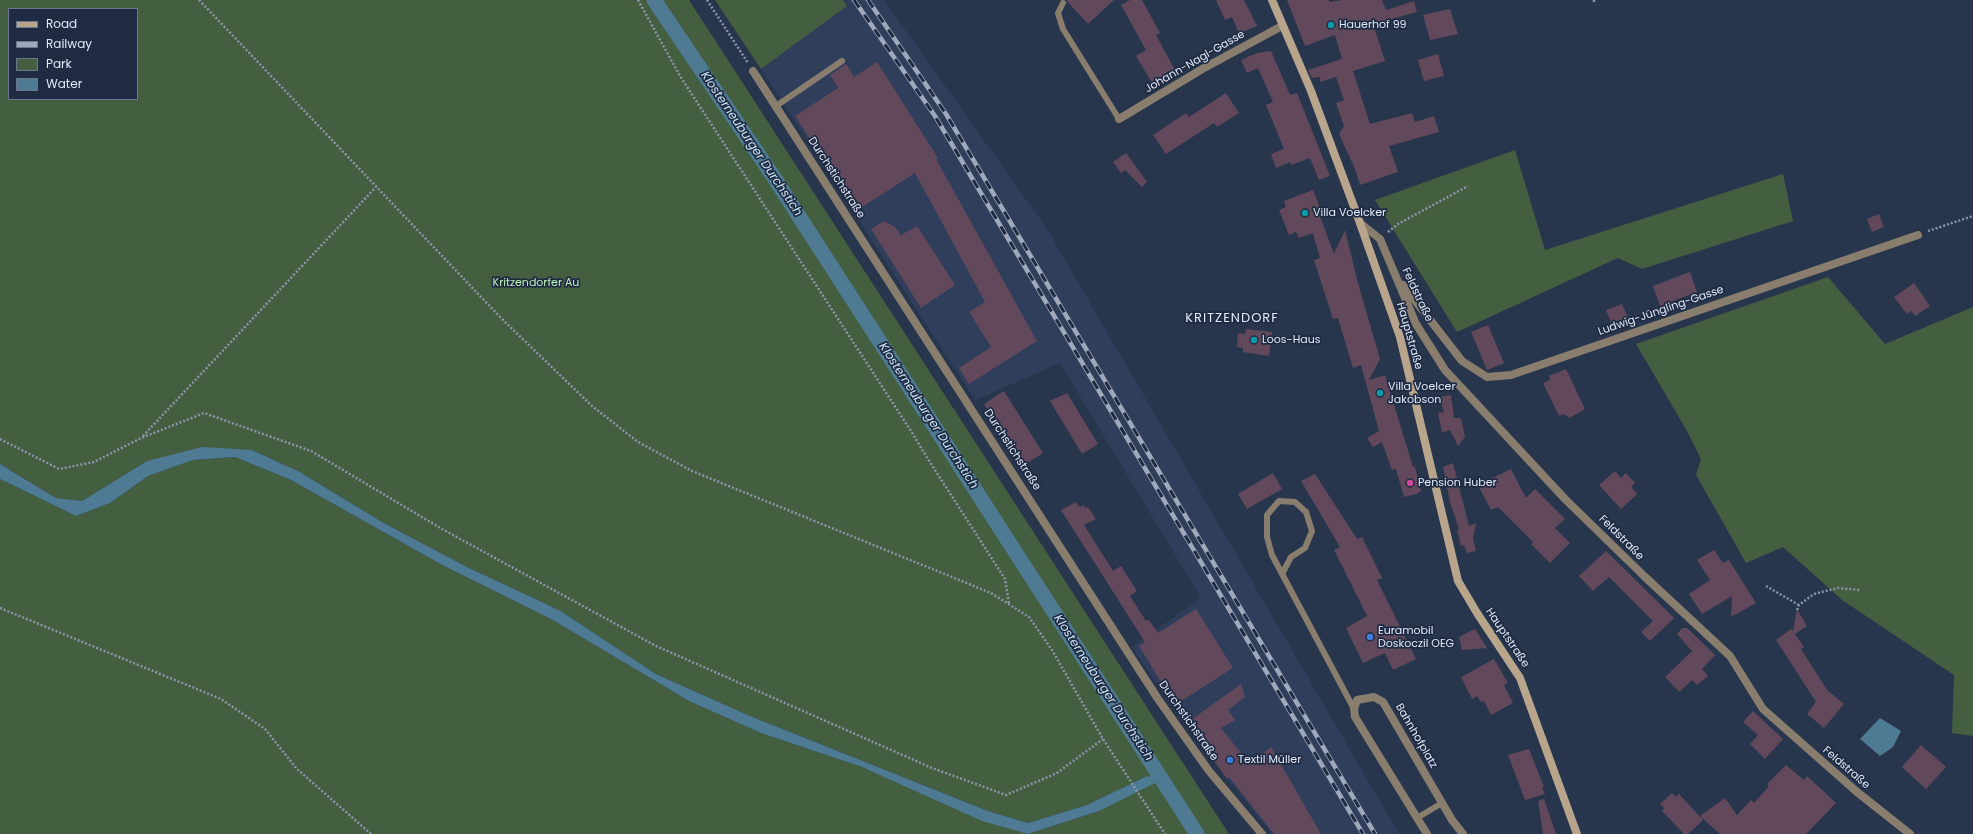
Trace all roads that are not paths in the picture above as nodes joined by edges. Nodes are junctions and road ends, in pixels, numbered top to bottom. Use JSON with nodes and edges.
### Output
{"nodes":[{"id":1,"x":1272,"y":0,"type":"edge"},
{"id":2,"x":1063,"y":3,"type":"dead end"},
{"id":3,"x":1282,"y":26,"type":"junction"},
{"id":4,"x":842,"y":61,"type":"dead end"},
{"id":5,"x":753,"y":71,"type":"road end"},
{"id":6,"x":776,"y":106,"type":"junction"},
{"id":7,"x":1119,"y":119,"type":"joint"},
{"id":8,"x":1360,"y":223,"type":"junction"},
{"id":9,"x":1918,"y":234,"type":"road end"},
{"id":10,"x":1395,"y":275,"type":"junction"},
{"id":11,"x":1282,"y":574,"type":"junction"},
{"id":12,"x":1354,"y":709,"type":"junction"},
{"id":13,"x":1442,"y":803,"type":"junction"},
{"id":14,"x":1417,"y":818,"type":"junction"},
{"id":15,"x":1262,"y":834,"type":"edge"},
{"id":16,"x":1427,"y":834,"type":"edge"},
{"id":17,"x":1463,"y":834,"type":"edge"},
{"id":18,"x":1577,"y":834,"type":"edge"},
{"id":19,"x":1910,"y":834,"type":"edge"}],
"edges":[{"from":1,"to":3,"type":"main road","name":"Hauptstraße"},
{"from":2,"to":7,"type":"lane"},
{"from":3,"to":7,"type":"street","name":"Johann-Nagl-Gasse"},
{"from":3,"to":8,"type":"main road","name":"Hauptstraße"},
{"from":4,"to":6,"type":"lane"},
{"from":5,"to":6,"type":"street","name":"Durchstichstraße"},
{"from":6,"to":15,"type":"street","name":"Durchstichstraße"},
{"from":8,"to":10,"type":"street","name":"Feldstraße"},
{"from":8,"to":18,"type":"main road","name":"Hauptstraße"},
{"from":9,"to":10,"type":"street","name":"Ludwig-Jüngling-Gasse"},
{"from":10,"to":19,"type":"street","name":"Feldstraße"},
{"from":11,"to":11,"type":"lane"},
{"from":11,"to":12,"type":"lane"},
{"from":12,"to":13,"type":"street","name":"Bahnhofplatz"},
{"from":12,"to":14,"type":"street"},
{"from":13,"to":14,"type":"lane"},
{"from":13,"to":17,"type":"street","name":"Bahnhofplatz"},
{"from":14,"to":16,"type":"street"}]}
